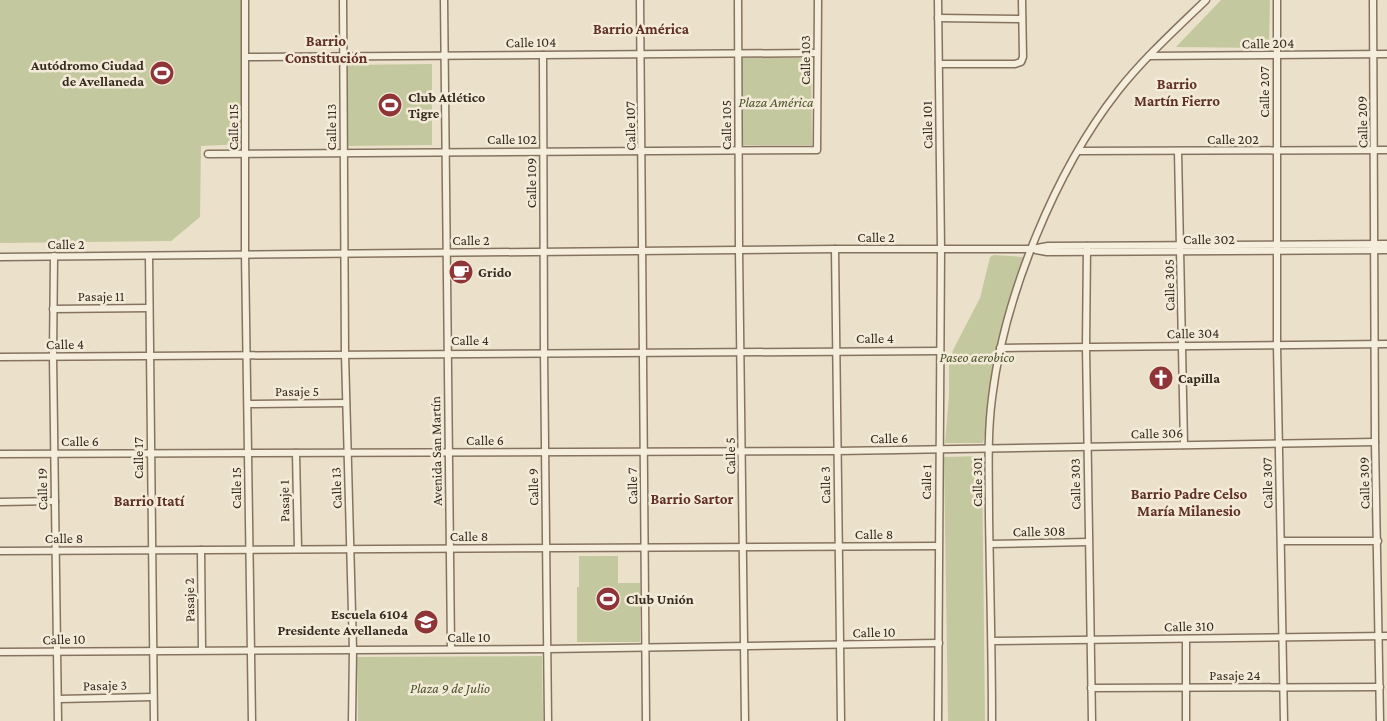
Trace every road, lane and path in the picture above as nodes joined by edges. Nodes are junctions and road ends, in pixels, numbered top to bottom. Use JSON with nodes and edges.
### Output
{"nodes":[{"id":1,"x":245,"y":0,"type":"edge"},
{"id":2,"x":343,"y":0,"type":"edge"},
{"id":3,"x":444,"y":0,"type":"edge"},
{"id":4,"x":640,"y":0,"type":"edge"},
{"id":5,"x":738,"y":0,"type":"edge"},
{"id":6,"x":818,"y":0,"type":"edge"},
{"id":7,"x":938,"y":0,"type":"edge"},
{"id":8,"x":1022,"y":0,"type":"edge"},
{"id":9,"x":1206,"y":0,"type":"edge"},
{"id":10,"x":1277,"y":0,"type":"edge"},
{"id":11,"x":1373,"y":0,"type":"edge"},
{"id":12,"x":938,"y":18,"type":"junction"},
{"id":13,"x":1022,"y":19,"type":"junction"},
{"id":14,"x":817,"y":53,"type":"junction"},
{"id":15,"x":641,"y":54,"type":"junction"},
{"id":16,"x":738,"y":54,"type":"junction"},
{"id":17,"x":1374,"y":54,"type":"junction"},
{"id":18,"x":1387,"y":54,"type":"edge"},
{"id":19,"x":543,"y":55,"type":"junction"},
{"id":20,"x":343,"y":56,"type":"junction"},
{"id":21,"x":445,"y":56,"type":"junction"},
{"id":22,"x":1149,"y":56,"type":"junction"},
{"id":23,"x":1277,"y":56,"type":"junction"},
{"id":24,"x":246,"y":57,"type":"junction"},
{"id":25,"x":939,"y":64,"type":"junction"},
{"id":26,"x":642,"y":150,"type":"junction"},
{"id":27,"x":738,"y":150,"type":"junction"},
{"id":28,"x":817,"y":150,"type":"joint"},
{"id":29,"x":1375,"y":150,"type":"junction"},
{"id":30,"x":1387,"y":150,"type":"edge"},
{"id":31,"x":543,"y":151,"type":"junction"},
{"id":32,"x":1078,"y":151,"type":"junction"},
{"id":33,"x":1178,"y":151,"type":"junction"},
{"id":34,"x":1276,"y":151,"type":"junction"},
{"id":35,"x":344,"y":152,"type":"junction"},
{"id":36,"x":445,"y":152,"type":"junction"},
{"id":37,"x":246,"y":153,"type":"junction"},
{"id":38,"x":208,"y":154,"type":"dead end"},
{"id":39,"x":1387,"y":244,"type":"edge"},
{"id":40,"x":1375,"y":247,"type":"junction"},
{"id":41,"x":1182,"y":248,"type":"junction"},
{"id":42,"x":1277,"y":248,"type":"junction"},
{"id":43,"x":835,"y":249,"type":"junction"},
{"id":44,"x":941,"y":249,"type":"junction"},
{"id":45,"x":1032,"y":249,"type":"junction"},
{"id":46,"x":1087,"y":249,"type":"junction"},
{"id":47,"x":739,"y":250,"type":"junction"},
{"id":48,"x":1387,"y":250,"type":"edge"},
{"id":49,"x":642,"y":251,"type":"junction"},
{"id":50,"x":446,"y":252,"type":"junction"},
{"id":51,"x":544,"y":252,"type":"junction"},
{"id":52,"x":245,"y":254,"type":"junction"},
{"id":53,"x":345,"y":254,"type":"junction"},
{"id":54,"x":54,"y":256,"type":"junction"},
{"id":55,"x":149,"y":256,"type":"junction"},
{"id":56,"x":0,"y":257,"type":"edge"},
{"id":57,"x":149,"y":308,"type":"junction"},
{"id":58,"x":53,"y":309,"type":"junction"},
{"id":59,"x":1376,"y":344,"type":"junction"},
{"id":60,"x":1387,"y":344,"type":"edge"},
{"id":61,"x":1277,"y":345,"type":"junction"},
{"id":62,"x":1182,"y":346,"type":"junction"},
{"id":63,"x":1086,"y":347,"type":"junction"},
{"id":64,"x":1000,"y":348,"type":"junction"},
{"id":65,"x":836,"y":351,"type":"junction"},
{"id":66,"x":940,"y":351,"type":"junction"},
{"id":67,"x":544,"y":352,"type":"junction"},
{"id":68,"x":642,"y":352,"type":"junction"},
{"id":69,"x":741,"y":352,"type":"junction"},
{"id":70,"x":447,"y":353,"type":"junction"},
{"id":71,"x":247,"y":354,"type":"junction"},
{"id":72,"x":345,"y":354,"type":"junction"},
{"id":73,"x":149,"y":355,"type":"junction"},
{"id":74,"x":53,"y":356,"type":"junction"},
{"id":75,"x":0,"y":357,"type":"edge"},
{"id":76,"x":346,"y":403,"type":"junction"},
{"id":77,"x":248,"y":404,"type":"junction"},
{"id":78,"x":1376,"y":442,"type":"junction"},
{"id":79,"x":1278,"y":444,"type":"junction"},
{"id":80,"x":1184,"y":445,"type":"junction"},
{"id":81,"x":1087,"y":447,"type":"junction"},
{"id":82,"x":989,"y":449,"type":"junction"},
{"id":83,"x":939,"y":450,"type":"junction"},
{"id":84,"x":742,"y":451,"type":"junction"},
{"id":85,"x":837,"y":451,"type":"junction"},
{"id":86,"x":448,"y":452,"type":"junction"},
{"id":87,"x":546,"y":452,"type":"junction"},
{"id":88,"x":643,"y":452,"type":"junction"},
{"id":89,"x":249,"y":453,"type":"junction"},
{"id":90,"x":296,"y":453,"type":"junction"},
{"id":91,"x":347,"y":453,"type":"junction"},
{"id":92,"x":0,"y":454,"type":"edge"},
{"id":93,"x":54,"y":454,"type":"junction"},
{"id":94,"x":150,"y":454,"type":"junction"},
{"id":95,"x":55,"y":500,"type":"junction"},
{"id":96,"x":0,"y":502,"type":"edge"},
{"id":97,"x":1281,"y":541,"type":"junction"},
{"id":98,"x":1378,"y":541,"type":"junction"},
{"id":99,"x":1088,"y":542,"type":"junction"},
{"id":100,"x":990,"y":544,"type":"junction"},
{"id":101,"x":938,"y":546,"type":"junction"},
{"id":102,"x":744,"y":547,"type":"junction"},
{"id":103,"x":838,"y":547,"type":"junction"},
{"id":104,"x":450,"y":548,"type":"junction"},
{"id":105,"x":547,"y":548,"type":"junction"},
{"id":106,"x":646,"y":548,"type":"junction"},
{"id":107,"x":249,"y":549,"type":"junction"},
{"id":108,"x":298,"y":549,"type":"junction"},
{"id":109,"x":350,"y":549,"type":"junction"},
{"id":110,"x":55,"y":550,"type":"junction"},
{"id":111,"x":151,"y":550,"type":"junction"},
{"id":112,"x":200,"y":550,"type":"junction"},
{"id":113,"x":0,"y":551,"type":"edge"},
{"id":114,"x":1383,"y":637,"type":"edge"},
{"id":115,"x":1283,"y":638,"type":"junction"},
{"id":116,"x":1186,"y":639,"type":"junction"},
{"id":117,"x":1090,"y":640,"type":"junction"},
{"id":118,"x":992,"y":641,"type":"junction"},
{"id":119,"x":939,"y":643,"type":"junction"},
{"id":120,"x":840,"y":644,"type":"junction"},
{"id":121,"x":745,"y":646,"type":"junction"},
{"id":122,"x":646,"y":647,"type":"junction"},
{"id":123,"x":451,"y":649,"type":"junction"},
{"id":124,"x":547,"y":649,"type":"junction"},
{"id":125,"x":202,"y":650,"type":"junction"},
{"id":126,"x":251,"y":650,"type":"junction"},
{"id":127,"x":353,"y":650,"type":"junction"},
{"id":128,"x":154,"y":651,"type":"junction"},
{"id":129,"x":0,"y":652,"type":"edge"},
{"id":130,"x":56,"y":652,"type":"junction"},
{"id":131,"x":1284,"y":687,"type":"junction"},
{"id":132,"x":1380,"y":687,"type":"junction"},
{"id":133,"x":1091,"y":688,"type":"junction"},
{"id":134,"x":1186,"y":688,"type":"junction"},
{"id":135,"x":153,"y":697,"type":"junction"},
{"id":136,"x":58,"y":699,"type":"junction"},
{"id":137,"x":939,"y":719,"type":"edge"},
{"id":138,"x":58,"y":721,"type":"edge"},
{"id":139,"x":154,"y":721,"type":"edge"},
{"id":140,"x":252,"y":721,"type":"edge"},
{"id":141,"x":352,"y":721,"type":"edge"},
{"id":142,"x":548,"y":721,"type":"edge"},
{"id":143,"x":646,"y":721,"type":"edge"},
{"id":144,"x":745,"y":721,"type":"edge"},
{"id":145,"x":842,"y":721,"type":"edge"},
{"id":146,"x":992,"y":721,"type":"edge"},
{"id":147,"x":1092,"y":721,"type":"edge"},
{"id":148,"x":1186,"y":721,"type":"edge"},
{"id":149,"x":1284,"y":721,"type":"edge"},
{"id":150,"x":1380,"y":721,"type":"edge"}],
"edges":[{"from":1,"to":24,"type":"street","name":"Calle 115"},
{"from":2,"to":20,"type":"street","name":"Calle 113"},
{"from":3,"to":21,"type":"street","name":"Avenida San Martín"},
{"from":4,"to":15,"type":"street","name":"Calle 107"},
{"from":5,"to":16,"type":"street","name":"Calle 105"},
{"from":6,"to":14,"type":"street","name":"Calle 103"},
{"from":7,"to":12,"type":"street","name":"Calle 101"},
{"from":8,"to":13,"type":"street"},
{"from":9,"to":22,"type":"street","name":"Calle 301"},
{"from":10,"to":23,"type":"street","name":"Calle 207"},
{"from":11,"to":17,"type":"street","name":"Calle 209"},
{"from":12,"to":13,"type":"street"},
{"from":12,"to":25,"type":"street","name":"Calle 101"},
{"from":13,"to":25,"type":"street"},
{"from":14,"to":16,"type":"street","name":"Calle 104"},
{"from":14,"to":28,"type":"street","name":"Calle 103"},
{"from":15,"to":16,"type":"street","name":"Calle 104"},
{"from":15,"to":19,"type":"street","name":"Calle 104"},
{"from":15,"to":26,"type":"street","name":"Calle 107"},
{"from":16,"to":27,"type":"street","name":"Calle 105"},
{"from":17,"to":18,"type":"street","name":"Calle 204"},
{"from":17,"to":23,"type":"street","name":"Calle 204"},
{"from":17,"to":29,"type":"street","name":"Calle 209"},
{"from":19,"to":21,"type":"street","name":"Calle 104"},
{"from":19,"to":31,"type":"street","name":"Calle 109"},
{"from":20,"to":21,"type":"street","name":"Calle 104"},
{"from":20,"to":24,"type":"street","name":"Calle 104"},
{"from":20,"to":35,"type":"street","name":"Calle 113"},
{"from":21,"to":36,"type":"street","name":"Avenida San Martín"},
{"from":22,"to":23,"type":"street","name":"Calle 204"},
{"from":22,"to":32,"type":"street","name":"Calle 301"},
{"from":23,"to":34,"type":"street","name":"Calle 207"},
{"from":24,"to":37,"type":"street","name":"Calle 115"},
{"from":25,"to":44,"type":"street","name":"Calle 101"},
{"from":26,"to":27,"type":"street","name":"Calle 102"},
{"from":26,"to":31,"type":"street","name":"Calle 102"},
{"from":26,"to":49,"type":"street","name":"Calle 107"},
{"from":27,"to":28,"type":"street","name":"Calle 102"},
{"from":27,"to":47,"type":"street","name":"Calle 105"},
{"from":29,"to":30,"type":"street","name":"Calle 202"},
{"from":29,"to":34,"type":"street","name":"Calle 202"},
{"from":29,"to":40,"type":"street","name":"Calle 209"},
{"from":31,"to":36,"type":"street","name":"Calle 102"},
{"from":31,"to":51,"type":"street","name":"Calle 109"},
{"from":32,"to":33,"type":"street","name":"Calle 202"},
{"from":32,"to":45,"type":"street","name":"Calle 301"},
{"from":33,"to":34,"type":"street","name":"Calle 202"},
{"from":33,"to":41,"type":"street","name":"Calle 305"},
{"from":34,"to":42,"type":"street","name":"Calle 207"},
{"from":35,"to":36,"type":"street","name":"Calle 102"},
{"from":35,"to":37,"type":"street","name":"Calle 102"},
{"from":35,"to":53,"type":"street","name":"Calle 113"},
{"from":36,"to":50,"type":"street","name":"Avenida San Martín"},
{"from":37,"to":38,"type":"street","name":"Calle 102"},
{"from":37,"to":52,"type":"street","name":"Calle 115"},
{"from":39,"to":40,"type":"street","name":"Calle 302"},
{"from":40,"to":42,"type":"street","name":"Calle 302"},
{"from":40,"to":48,"type":"street","name":"Calle 302"},
{"from":40,"to":59,"type":"street","name":"Calle 309"},
{"from":41,"to":42,"type":"street","name":"Calle 302"},
{"from":41,"to":46,"type":"street","name":"Calle 302"},
{"from":41,"to":62,"type":"street","name":"Calle 305"},
{"from":42,"to":61,"type":"street","name":"Calle 307"},
{"from":43,"to":44,"type":"street","name":"Calle 2"},
{"from":43,"to":47,"type":"street","name":"Calle 2"},
{"from":43,"to":65,"type":"street","name":"Calle 3"},
{"from":44,"to":45,"type":"street","name":"Calle 302"},
{"from":44,"to":66,"type":"street","name":"Calle 1"},
{"from":45,"to":46,"type":"street","name":"Calle 302"},
{"from":45,"to":64,"type":"street","name":"Calle 301"},
{"from":46,"to":63,"type":"street","name":"Calle 303"},
{"from":47,"to":49,"type":"street","name":"Calle 2"},
{"from":47,"to":69,"type":"street","name":"Calle 5"},
{"from":49,"to":51,"type":"street","name":"Calle 2"},
{"from":49,"to":68,"type":"street","name":"Calle 7"},
{"from":50,"to":51,"type":"street","name":"Calle 2"},
{"from":50,"to":53,"type":"street","name":"Calle 2"},
{"from":50,"to":70,"type":"street","name":"Avenida San Martín"},
{"from":51,"to":67,"type":"street","name":"Calle 9"},
{"from":52,"to":53,"type":"street","name":"Calle 2"},
{"from":52,"to":55,"type":"street","name":"Calle 2"},
{"from":52,"to":71,"type":"street","name":"Calle 15"},
{"from":53,"to":72,"type":"street","name":"Calle 13"},
{"from":54,"to":55,"type":"street","name":"Calle 2"},
{"from":54,"to":56,"type":"street","name":"Calle 2"},
{"from":54,"to":58,"type":"street","name":"Calle 19"},
{"from":55,"to":57,"type":"street","name":"Calle 17"},
{"from":57,"to":58,"type":"street","name":"Pasaje 11"},
{"from":57,"to":73,"type":"street","name":"Calle 17"},
{"from":58,"to":74,"type":"street","name":"Calle 19"},
{"from":59,"to":60,"type":"street","name":"Calle 304"},
{"from":59,"to":61,"type":"street","name":"Calle 304"},
{"from":59,"to":78,"type":"street","name":"Calle 309"},
{"from":61,"to":62,"type":"street","name":"Calle 304"},
{"from":61,"to":79,"type":"street","name":"Calle 307"},
{"from":62,"to":63,"type":"street","name":"Calle 304"},
{"from":62,"to":80,"type":"street","name":"Calle 305"},
{"from":63,"to":64,"type":"street","name":"Calle 304"},
{"from":63,"to":81,"type":"street","name":"Calle 303"},
{"from":64,"to":82,"type":"street","name":"Calle 301"},
{"from":65,"to":66,"type":"street","name":"Calle 4"},
{"from":65,"to":69,"type":"street","name":"Calle 4"},
{"from":65,"to":85,"type":"street","name":"Calle 3"},
{"from":66,"to":83,"type":"street","name":"Calle 1"},
{"from":67,"to":68,"type":"street","name":"Calle 4"},
{"from":67,"to":70,"type":"street","name":"Calle 4"},
{"from":67,"to":87,"type":"street","name":"Calle 9"},
{"from":68,"to":69,"type":"street","name":"Calle 4"},
{"from":68,"to":88,"type":"street","name":"Calle 7"},
{"from":69,"to":84,"type":"street","name":"Calle 5"},
{"from":70,"to":72,"type":"street","name":"Calle 4"},
{"from":70,"to":86,"type":"street","name":"Avenida San Martín"},
{"from":71,"to":72,"type":"street","name":"Calle 4"},
{"from":71,"to":73,"type":"street","name":"Calle 4"},
{"from":71,"to":77,"type":"street","name":"Calle 15"},
{"from":72,"to":76,"type":"street","name":"Calle 13"},
{"from":73,"to":74,"type":"street","name":"Calle 4"},
{"from":73,"to":94,"type":"street","name":"Calle 17"},
{"from":74,"to":75,"type":"street","name":"Calle 4"},
{"from":74,"to":93,"type":"street","name":"Calle 19"},
{"from":76,"to":77,"type":"street","name":"Pasaje 5"},
{"from":76,"to":91,"type":"street","name":"Calle 13"},
{"from":77,"to":89,"type":"street","name":"Calle 15"},
{"from":78,"to":79,"type":"street","name":"Calle 306"},
{"from":78,"to":98,"type":"street","name":"Calle 309"},
{"from":79,"to":80,"type":"street","name":"Calle 306"},
{"from":79,"to":97,"type":"street","name":"Calle 307"},
{"from":80,"to":81,"type":"street","name":"Calle 306"},
{"from":81,"to":82,"type":"street","name":"Calle 306"},
{"from":81,"to":99,"type":"street","name":"Calle 303"},
{"from":82,"to":83,"type":"street","name":"Calle 306"},
{"from":82,"to":100,"type":"street","name":"Calle 301"},
{"from":83,"to":85,"type":"street","name":"Calle 6"},
{"from":83,"to":101,"type":"street","name":"Calle 1"},
{"from":84,"to":85,"type":"street","name":"Calle 6"},
{"from":84,"to":88,"type":"street","name":"Calle 6"},
{"from":84,"to":102,"type":"street","name":"Calle 5"},
{"from":85,"to":103,"type":"street","name":"Calle 3"},
{"from":86,"to":87,"type":"street","name":"Calle 6"},
{"from":86,"to":91,"type":"street","name":"Calle 6"},
{"from":86,"to":104,"type":"street","name":"Avenida San Martín"},
{"from":87,"to":88,"type":"street","name":"Calle 6"},
{"from":87,"to":105,"type":"street","name":"Calle 9"},
{"from":88,"to":106,"type":"street","name":"Calle 7"},
{"from":89,"to":90,"type":"street","name":"Calle 6"},
{"from":89,"to":94,"type":"street","name":"Calle 6"},
{"from":89,"to":107,"type":"street","name":"Calle 15"},
{"from":90,"to":91,"type":"street","name":"Calle 6"},
{"from":90,"to":108,"type":"street","name":"Pasaje 1"},
{"from":91,"to":109,"type":"street","name":"Calle 13"},
{"from":92,"to":93,"type":"street","name":"Calle 6"},
{"from":93,"to":94,"type":"street","name":"Calle 6"},
{"from":93,"to":95,"type":"street","name":"Calle 19"},
{"from":94,"to":111,"type":"street","name":"Calle 17"},
{"from":95,"to":96,"type":"street"},
{"from":95,"to":110,"type":"street","name":"Calle 19"},
{"from":97,"to":98,"type":"street"},
{"from":97,"to":115,"type":"street","name":"Calle 307"},
{"from":98,"to":114,"type":"street","name":"Calle 309"},
{"from":99,"to":100,"type":"street","name":"Calle 308"},
{"from":99,"to":117,"type":"street","name":"Calle 303"},
{"from":100,"to":118,"type":"street","name":"Calle 301"},
{"from":101,"to":103,"type":"street","name":"Calle 8"},
{"from":101,"to":119,"type":"street","name":"Calle 1"},
{"from":102,"to":103,"type":"street","name":"Calle 8"},
{"from":102,"to":106,"type":"street","name":"Calle 8"},
{"from":102,"to":121,"type":"street","name":"Calle 5"},
{"from":103,"to":120,"type":"street","name":"Calle 3"},
{"from":104,"to":105,"type":"street","name":"Calle 8"},
{"from":104,"to":109,"type":"street","name":"Calle 8"},
{"from":104,"to":123,"type":"street","name":"Avenida San Martín"},
{"from":105,"to":106,"type":"street","name":"Calle 8"},
{"from":105,"to":124,"type":"street","name":"Calle 9"},
{"from":106,"to":122,"type":"street","name":"Calle 7"},
{"from":107,"to":108,"type":"street","name":"Calle 8"},
{"from":107,"to":112,"type":"street","name":"Calle 8"},
{"from":107,"to":126,"type":"street","name":"Calle 15"},
{"from":108,"to":109,"type":"street","name":"Calle 8"},
{"from":109,"to":127,"type":"street","name":"Calle 13"},
{"from":110,"to":111,"type":"street","name":"Calle 8"},
{"from":110,"to":113,"type":"street","name":"Calle 8"},
{"from":110,"to":130,"type":"street","name":"Calle 19"},
{"from":111,"to":112,"type":"street","name":"Calle 8"},
{"from":111,"to":128,"type":"street","name":"Calle 17"},
{"from":112,"to":125,"type":"street","name":"Pasaje 2"},
{"from":114,"to":115,"type":"street","name":"Calle 310"},
{"from":114,"to":132,"type":"street","name":"Calle 309"},
{"from":115,"to":116,"type":"street","name":"Calle 310"},
{"from":115,"to":131,"type":"street","name":"Calle 307"},
{"from":116,"to":117,"type":"street","name":"Calle 310"},
{"from":116,"to":134,"type":"street"},
{"from":117,"to":118,"type":"street","name":"Calle 310"},
{"from":117,"to":133,"type":"street","name":"Calle 303"},
{"from":118,"to":146,"type":"street","name":"Calle 301"},
{"from":119,"to":120,"type":"street","name":"Calle 10"},
{"from":119,"to":137,"type":"street","name":"Calle 1"},
{"from":120,"to":121,"type":"street","name":"Calle 10"},
{"from":120,"to":145,"type":"street","name":"Calle 3"},
{"from":121,"to":122,"type":"street","name":"Calle 10"},
{"from":121,"to":144,"type":"street","name":"Calle 5"},
{"from":122,"to":124,"type":"street","name":"Calle 10"},
{"from":122,"to":143,"type":"street","name":"Calle 7"},
{"from":123,"to":124,"type":"street","name":"Calle 10"},
{"from":123,"to":127,"type":"street","name":"Calle 10"},
{"from":124,"to":142,"type":"street","name":"Calle 9"},
{"from":125,"to":126,"type":"street","name":"Calle 10"},
{"from":125,"to":128,"type":"street","name":"Calle 10"},
{"from":126,"to":127,"type":"street","name":"Calle 10"},
{"from":126,"to":140,"type":"street","name":"Calle 15"},
{"from":127,"to":141,"type":"street","name":"Calle 13"},
{"from":128,"to":130,"type":"street","name":"Calle 10"},
{"from":128,"to":135,"type":"street","name":"Calle 17"},
{"from":129,"to":130,"type":"street","name":"Calle 10"},
{"from":130,"to":136,"type":"street","name":"Calle 19"},
{"from":131,"to":132,"type":"street","name":"Pasaje 24"},
{"from":131,"to":134,"type":"street","name":"Pasaje 24"},
{"from":131,"to":149,"type":"street","name":"Calle 307"},
{"from":132,"to":150,"type":"street","name":"Calle 309"},
{"from":133,"to":134,"type":"street","name":"Pasaje 24"},
{"from":133,"to":147,"type":"street","name":"Calle 303"},
{"from":134,"to":148,"type":"street"},
{"from":135,"to":136,"type":"street","name":"Pasaje 3"},
{"from":135,"to":139,"type":"street","name":"Calle 17"},
{"from":136,"to":138,"type":"street","name":"Calle 19"}]}
